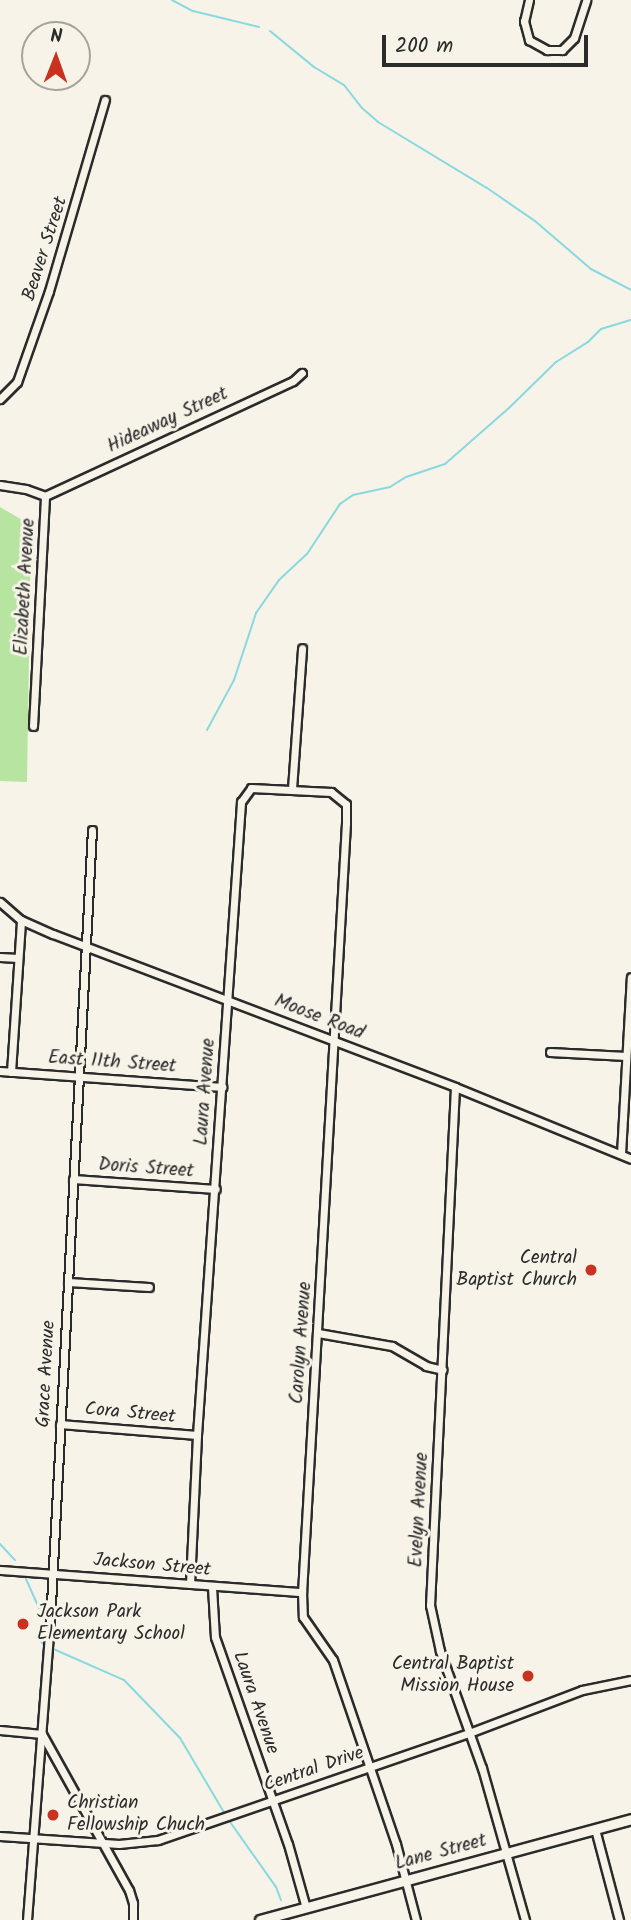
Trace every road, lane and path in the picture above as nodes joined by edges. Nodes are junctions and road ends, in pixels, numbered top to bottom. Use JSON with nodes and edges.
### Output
{"nodes":[{"id":1,"x":529,"y":0,"type":"edge"},
{"id":2,"x":586,"y":0,"type":"edge"},
{"id":3,"x":105,"y":100,"type":"dead end"},
{"id":4,"x":302,"y":373,"type":"dead end"},
{"id":5,"x":0,"y":399,"type":"edge"},
{"id":6,"x":0,"y":485,"type":"edge"},
{"id":7,"x":45,"y":496,"type":"junction"},
{"id":8,"x":302,"y":648,"type":"dead end"},
{"id":9,"x":33,"y":726,"type":"dead end"},
{"id":10,"x":292,"y":789,"type":"junction"},
{"id":11,"x":92,"y":830,"type":"dead end"},
{"id":12,"x":0,"y":902,"type":"edge"},
{"id":13,"x":21,"y":920,"type":"junction"},
{"id":14,"x":86,"y":947,"type":"junction"},
{"id":15,"x":0,"y":957,"type":"edge"},
{"id":16,"x":18,"y":958,"type":"junction"},
{"id":17,"x":631,"y":976,"type":"edge"},
{"id":18,"x":228,"y":1000,"type":"junction"},
{"id":19,"x":335,"y":1041,"type":"junction"},
{"id":20,"x":551,"y":1052,"type":"dead end"},
{"id":21,"x":626,"y":1056,"type":"junction"},
{"id":22,"x":0,"y":1071,"type":"edge"},
{"id":23,"x":11,"y":1072,"type":"junction"},
{"id":24,"x":79,"y":1076,"type":"junction"},
{"id":25,"x":222,"y":1087,"type":"junction"},
{"id":26,"x":455,"y":1087,"type":"junction"},
{"id":27,"x":621,"y":1154,"type":"junction"},
{"id":28,"x":631,"y":1159,"type":"edge"},
{"id":29,"x":73,"y":1179,"type":"junction"},
{"id":30,"x":216,"y":1189,"type":"junction"},
{"id":31,"x":68,"y":1282,"type":"junction"},
{"id":32,"x":149,"y":1287,"type":"dead end"},
{"id":33,"x":318,"y":1333,"type":"junction"},
{"id":34,"x":443,"y":1370,"type":"junction"},
{"id":35,"x":60,"y":1424,"type":"junction"},
{"id":36,"x":197,"y":1435,"type":"junction"},
{"id":37,"x":0,"y":1570,"type":"edge"},
{"id":38,"x":53,"y":1574,"type":"junction"},
{"id":39,"x":190,"y":1584,"type":"junction"},
{"id":40,"x":212,"y":1587,"type":"junction"},
{"id":41,"x":302,"y":1592,"type":"junction"},
{"id":42,"x":631,"y":1680,"type":"edge"},
{"id":43,"x":0,"y":1730,"type":"edge"},
{"id":44,"x":469,"y":1733,"type":"junction"},
{"id":45,"x":42,"y":1734,"type":"junction"},
{"id":46,"x":370,"y":1768,"type":"junction"},
{"id":47,"x":273,"y":1801,"type":"junction"},
{"id":48,"x":631,"y":1819,"type":"edge"},
{"id":49,"x":595,"y":1829,"type":"junction"},
{"id":50,"x":0,"y":1836,"type":"edge"},
{"id":51,"x":34,"y":1839,"type":"junction"},
{"id":52,"x":102,"y":1843,"type":"junction"},
{"id":53,"x":507,"y":1853,"type":"junction"},
{"id":54,"x":405,"y":1880,"type":"junction"},
{"id":55,"x":306,"y":1908,"type":"junction"},
{"id":56,"x":27,"y":1920,"type":"edge"},
{"id":57,"x":133,"y":1920,"type":"edge"},
{"id":58,"x":260,"y":1920,"type":"edge"},
{"id":59,"x":416,"y":1920,"type":"edge"},
{"id":60,"x":525,"y":1920,"type":"edge"},
{"id":61,"x":619,"y":1920,"type":"edge"}],
"edges":[{"from":1,"to":2,"type":"street"},
{"from":3,"to":5,"type":"street","name":"Beaver Street"},
{"from":4,"to":7,"type":"street","name":"Hideaway Street"},
{"from":6,"to":7,"type":"street","name":"Elizabeth Avenue"},
{"from":7,"to":9,"type":"street","name":"Elizabeth Avenue"},
{"from":8,"to":10,"type":"street"},
{"from":10,"to":18,"type":"street","name":"Laura Avenue"},
{"from":10,"to":19,"type":"street","name":"Carolyn Avenue"},
{"from":11,"to":14,"type":"street","name":"Grace Avenue"},
{"from":12,"to":13,"type":"street","name":"Moose Road"},
{"from":13,"to":14,"type":"street","name":"Moose Road"},
{"from":13,"to":16,"type":"street"},
{"from":14,"to":18,"type":"street","name":"Moose Road"},
{"from":14,"to":24,"type":"street","name":"Grace Avenue"},
{"from":15,"to":16,"type":"street"},
{"from":16,"to":23,"type":"street"},
{"from":17,"to":21,"type":"street"},
{"from":18,"to":19,"type":"street","name":"Moose Road"},
{"from":18,"to":25,"type":"street","name":"Laura Avenue"},
{"from":19,"to":26,"type":"street","name":"Moose Road"},
{"from":19,"to":33,"type":"street","name":"Carolyn Avenue"},
{"from":20,"to":21,"type":"street"},
{"from":21,"to":27,"type":"street"},
{"from":22,"to":23,"type":"street","name":"East 11th Street"},
{"from":23,"to":24,"type":"street","name":"East 11th Street"},
{"from":24,"to":25,"type":"street","name":"East 11th Street"},
{"from":24,"to":29,"type":"street","name":"Grace Avenue"},
{"from":25,"to":30,"type":"street","name":"Laura Avenue"},
{"from":26,"to":27,"type":"street","name":"Moose Road"},
{"from":26,"to":34,"type":"street","name":"Evelyn Avenue"},
{"from":27,"to":28,"type":"street","name":"Moose Road"},
{"from":29,"to":30,"type":"street","name":"Doris Street"},
{"from":29,"to":31,"type":"street","name":"Grace Avenue"},
{"from":30,"to":36,"type":"street","name":"Laura Avenue"},
{"from":31,"to":32,"type":"street"},
{"from":31,"to":35,"type":"street","name":"Grace Avenue"},
{"from":33,"to":34,"type":"street"},
{"from":33,"to":41,"type":"street","name":"Carolyn Avenue"},
{"from":34,"to":44,"type":"street","name":"Evelyn Avenue"},
{"from":35,"to":36,"type":"street","name":"Cora Street"},
{"from":35,"to":38,"type":"street","name":"Grace Avenue"},
{"from":36,"to":39,"type":"street","name":"Laura Avenue"},
{"from":37,"to":38,"type":"street","name":"Jackson Street"},
{"from":38,"to":39,"type":"street","name":"Jackson Street"},
{"from":38,"to":45,"type":"street","name":"Grace Avenue"},
{"from":39,"to":40,"type":"street","name":"Jackson Street"},
{"from":40,"to":41,"type":"street","name":"Jackson Street"},
{"from":40,"to":47,"type":"street","name":"Laura Avenue"},
{"from":41,"to":46,"type":"street","name":"Carolyn Avenue"},
{"from":42,"to":44,"type":"street","name":"Central Drive"},
{"from":43,"to":45,"type":"street"},
{"from":44,"to":46,"type":"street","name":"Central Drive"},
{"from":44,"to":53,"type":"street","name":"Evelyn Avenue"},
{"from":45,"to":51,"type":"street","name":"Grace Avenue"},
{"from":45,"to":52,"type":"street"},
{"from":46,"to":47,"type":"street","name":"Central Drive"},
{"from":46,"to":54,"type":"street","name":"Carolyn Avenue"},
{"from":47,"to":52,"type":"street","name":"Central Drive"},
{"from":47,"to":55,"type":"street","name":"Laura Avenue"},
{"from":48,"to":49,"type":"main road","name":"Lane Street"},
{"from":49,"to":53,"type":"main road","name":"Lane Street"},
{"from":49,"to":61,"type":"street"},
{"from":50,"to":51,"type":"street","name":"Central Drive"},
{"from":51,"to":52,"type":"street","name":"Central Drive"},
{"from":51,"to":56,"type":"street","name":"Grace Avenue"},
{"from":52,"to":57,"type":"street"},
{"from":53,"to":54,"type":"main road","name":"Lane Street"},
{"from":53,"to":60,"type":"street","name":"Evelyn Avenue"},
{"from":54,"to":55,"type":"main road","name":"Lane Street"},
{"from":54,"to":59,"type":"street","name":"Carolyn Avenue"},
{"from":55,"to":58,"type":"main road","name":"Lane Street"}]}
